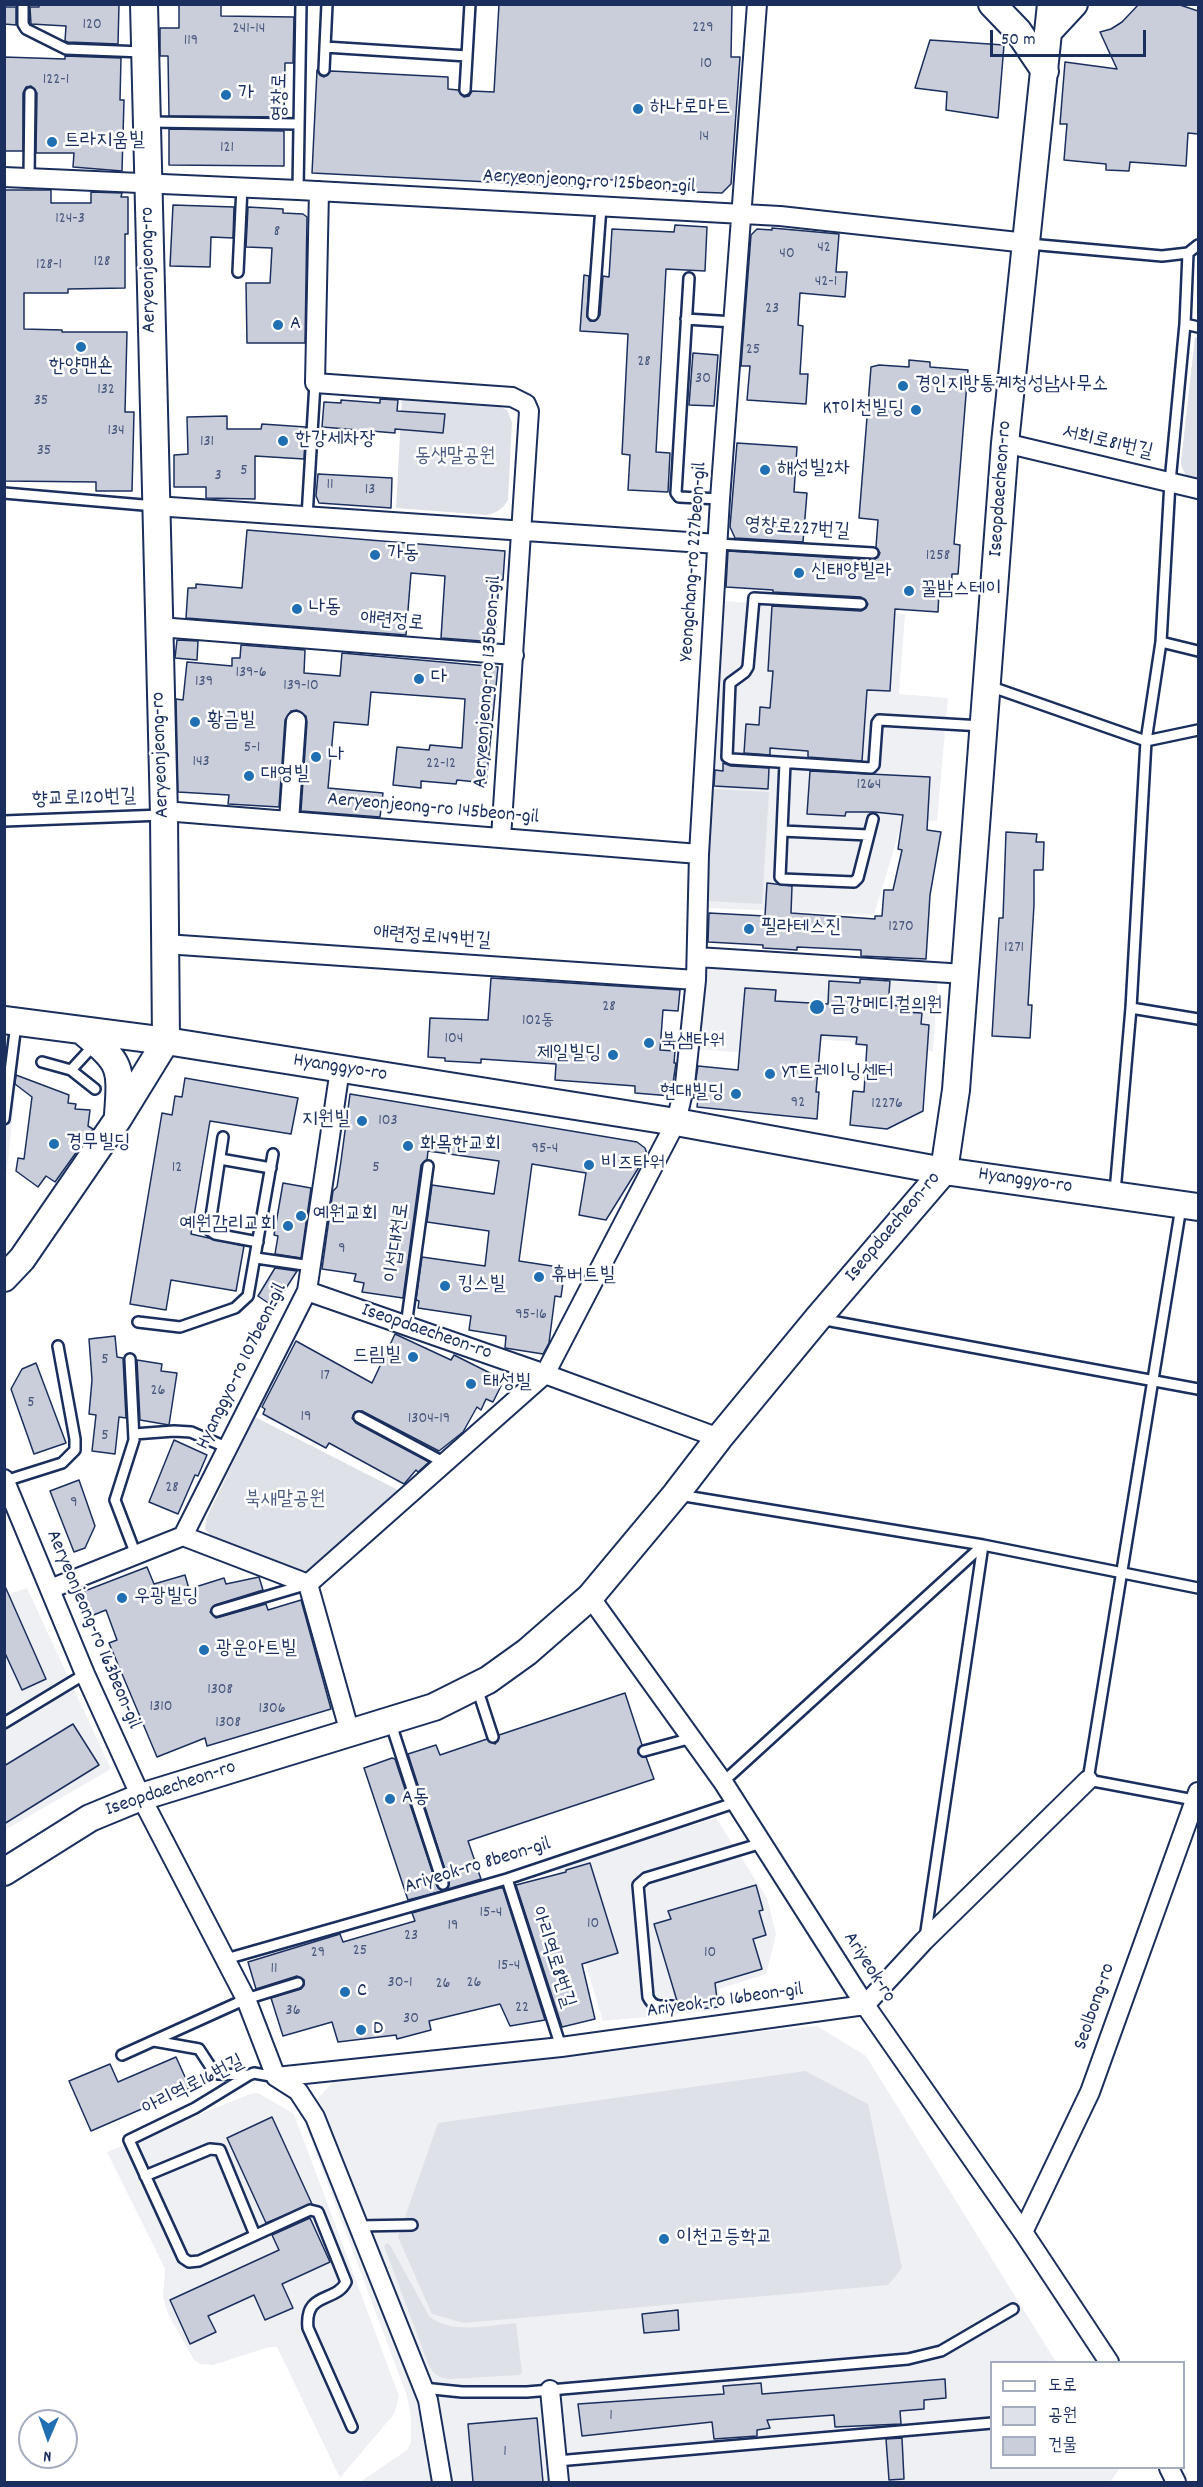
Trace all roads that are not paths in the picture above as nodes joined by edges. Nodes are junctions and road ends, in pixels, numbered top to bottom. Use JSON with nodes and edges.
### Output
{"nodes":[{"id":1,"x":144,"y":4,"type":"edge"},
{"id":2,"x":301,"y":4,"type":"edge"},
{"id":3,"x":327,"y":4,"type":"edge"},
{"id":4,"x":470,"y":4,"type":"edge"},
{"id":5,"x":757,"y":4,"type":"edge"},
{"id":6,"x":992,"y":4,"type":"edge"},
{"id":7,"x":1051,"y":4,"type":"edge"},
{"id":8,"x":1074,"y":4,"type":"edge"},
{"id":9,"x":23,"y":6,"type":"dead end"},
{"id":10,"x":1048,"y":32,"type":"junction"},
{"id":11,"x":325,"y":48,"type":"junction"},
{"id":12,"x":145,"y":52,"type":"junction"},
{"id":13,"x":467,"y":56,"type":"junction"},
{"id":14,"x":324,"y":70,"type":"dead end"},
{"id":15,"x":1045,"y":71,"type":"junction"},
{"id":16,"x":465,"y":90,"type":"dead end"},
{"id":17,"x":30,"y":93,"type":"dead end"},
{"id":18,"x":147,"y":122,"type":"junction"},
{"id":19,"x":299,"y":124,"type":"junction"},
{"id":20,"x":4,"y":177,"type":"edge"},
{"id":21,"x":29,"y":178,"type":"junction"},
{"id":22,"x":148,"y":183,"type":"junction"},
{"id":23,"x":242,"y":187,"type":"junction"},
{"id":24,"x":298,"y":190,"type":"junction"},
{"id":25,"x":319,"y":191,"type":"junction"},
{"id":26,"x":601,"y":207,"type":"junction"},
{"id":27,"x":743,"y":214,"type":"junction"},
{"id":28,"x":1027,"y":243,"type":"junction"},
{"id":29,"x":1198,"y":245,"type":"edge"},
{"id":30,"x":1188,"y":254,"type":"junction"},
{"id":31,"x":238,"y":272,"type":"dead end"},
{"id":32,"x":689,"y":278,"type":"dead end"},
{"id":33,"x":593,"y":315,"type":"dead end"},
{"id":34,"x":686,"y":319,"type":"junction"},
{"id":35,"x":734,"y":322,"type":"junction"},
{"id":36,"x":1185,"y":324,"type":"junction"},
{"id":37,"x":1198,"y":327,"type":"edge"},
{"id":38,"x":315,"y":383,"type":"junction"},
{"id":39,"x":1005,"y":443,"type":"junction"},
{"id":40,"x":1170,"y":482,"type":"junction"},
{"id":41,"x":1198,"y":489,"type":"edge"},
{"id":42,"x":4,"y":493,"type":"edge"},
{"id":43,"x":720,"y":499,"type":"junction"},
{"id":44,"x":155,"y":506,"type":"junction"},
{"id":45,"x":307,"y":518,"type":"junction"},
{"id":46,"x":522,"y":530,"type":"junction"},
{"id":47,"x":718,"y":544,"type":"junction"},
{"id":48,"x":873,"y":553,"type":"dead end"},
{"id":49,"x":861,"y":604,"type":"dead end"},
{"id":50,"x":159,"y":627,"type":"junction"},
{"id":51,"x":1161,"y":642,"type":"junction"},
{"id":52,"x":1198,"y":651,"type":"edge"},
{"id":53,"x":514,"y":655,"type":"junction"},
{"id":54,"x":987,"y":686,"type":"junction"},
{"id":55,"x":296,"y":721,"type":"dead end"},
{"id":56,"x":984,"y":726,"type":"junction"},
{"id":57,"x":1198,"y":730,"type":"edge"},
{"id":58,"x":1146,"y":741,"type":"junction"},
{"id":59,"x":785,"y":763,"type":"junction"},
{"id":60,"x":164,"y":813,"type":"junction"},
{"id":61,"x":873,"y":819,"type":"dead end"},
{"id":62,"x":4,"y":821,"type":"edge"},
{"id":63,"x":288,"y":821,"type":"junction"},
{"id":64,"x":782,"y":831,"type":"junction"},
{"id":65,"x":868,"y":835,"type":"junction"},
{"id":66,"x":501,"y":838,"type":"junction"},
{"id":67,"x":699,"y":854,"type":"junction"},
{"id":68,"x":165,"y":944,"type":"junction"},
{"id":69,"x":697,"y":957,"type":"junction"},
{"id":70,"x":965,"y":974,"type":"junction"},
{"id":71,"x":696,"y":980,"type":"junction"},
{"id":72,"x":1131,"y":1008,"type":"junction"},
{"id":73,"x":1198,"y":1019,"type":"edge"},
{"id":74,"x":11,"y":1021,"type":"edge"},
{"id":75,"x":88,"y":1036,"type":"junction"},
{"id":76,"x":166,"y":1041,"type":"junction"},
{"id":77,"x":42,"y":1062,"type":"dead end"},
{"id":78,"x":340,"y":1069,"type":"junction"},
{"id":79,"x":71,"y":1070,"type":"junction"},
{"id":80,"x":95,"y":1089,"type":"dead end"},
{"id":81,"x":4,"y":1119,"type":"edge"},
{"id":82,"x":118,"y":1119,"type":"junction"},
{"id":83,"x":676,"y":1122,"type":"junction"},
{"id":84,"x":224,"y":1137,"type":"dead end"},
{"id":85,"x":273,"y":1154,"type":"dead end"},
{"id":86,"x":220,"y":1159,"type":"junction"},
{"id":87,"x":428,"y":1166,"type":"dead end"},
{"id":88,"x":271,"y":1168,"type":"junction"},
{"id":89,"x":944,"y":1171,"type":"junction"},
{"id":90,"x":1115,"y":1195,"type":"junction"},
{"id":91,"x":1190,"y":1206,"type":"edge"},
{"id":92,"x":258,"y":1242,"type":"junction"},
{"id":93,"x":256,"y":1258,"type":"junction"},
{"id":94,"x":311,"y":1266,"type":"junction"},
{"id":95,"x":4,"y":1278,"type":"edge"},
{"id":96,"x":307,"y":1291,"type":"junction"},
{"id":97,"x":818,"y":1318,"type":"junction"},
{"id":98,"x":138,"y":1322,"type":"dead end"},
{"id":99,"x":406,"y":1326,"type":"junction"},
{"id":100,"x":58,"y":1346,"type":"dead end"},
{"id":101,"x":130,"y":1359,"type":"dead end"},
{"id":102,"x":545,"y":1374,"type":"junction"},
{"id":103,"x":1154,"y":1382,"type":"junction"},
{"id":104,"x":1198,"y":1389,"type":"edge"},
{"id":105,"x":359,"y":1417,"type":"dead end"},
{"id":106,"x":134,"y":1434,"type":"junction"},
{"id":107,"x":719,"y":1438,"type":"junction"},
{"id":108,"x":228,"y":1448,"type":"junction"},
{"id":109,"x":443,"y":1462,"type":"junction"},
{"id":110,"x":5,"y":1480,"type":"edge"},
{"id":111,"x":676,"y":1494,"type":"junction"},
{"id":112,"x":183,"y":1536,"type":"junction"},
{"id":113,"x":982,"y":1545,"type":"junction"},
{"id":114,"x":136,"y":1555,"type":"junction"},
{"id":115,"x":1122,"y":1572,"type":"junction"},
{"id":116,"x":308,"y":1584,"type":"junction"},
{"id":117,"x":1198,"y":1588,"type":"edge"},
{"id":118,"x":50,"y":1589,"type":"junction"},
{"id":119,"x":590,"y":1597,"type":"junction"},
{"id":120,"x":217,"y":1611,"type":"dead end"},
{"id":121,"x":85,"y":1674,"type":"junction"},
{"id":122,"x":477,"y":1686,"type":"junction"},
{"id":123,"x":390,"y":1721,"type":"junction"},
{"id":124,"x":4,"y":1723,"type":"edge"},
{"id":125,"x":350,"y":1733,"type":"junction"},
{"id":126,"x":493,"y":1737,"type":"dead end"},
{"id":127,"x":692,"y":1738,"type":"junction"},
{"id":128,"x":644,"y":1751,"type":"dead end"},
{"id":129,"x":1089,"y":1780,"type":"junction"},
{"id":130,"x":723,"y":1782,"type":"junction"},
{"id":131,"x":1196,"y":1796,"type":"edge"},
{"id":132,"x":141,"y":1797,"type":"junction"},
{"id":133,"x":737,"y":1802,"type":"junction"},
{"id":134,"x":762,"y":1843,"type":"junction"},
{"id":135,"x":4,"y":1872,"type":"edge"},
{"id":136,"x":507,"y":1879,"type":"junction"},
{"id":137,"x":443,"y":1884,"type":"dead end"},
{"id":138,"x":924,"y":1941,"type":"junction"},
{"id":139,"x":226,"y":1959,"type":"junction"},
{"id":140,"x":298,"y":1983,"type":"dead end"},
{"id":141,"x":246,"y":1999,"type":"junction"},
{"id":142,"x":672,"y":2006,"type":"dead end"},
{"id":143,"x":865,"y":2006,"type":"junction"},
{"id":144,"x":153,"y":2041,"type":"junction"},
{"id":145,"x":561,"y":2047,"type":"junction"},
{"id":146,"x":122,"y":2055,"type":"dead end"},
{"id":147,"x":249,"y":2075,"type":"junction"},
{"id":148,"x":276,"y":2077,"type":"junction"},
{"id":149,"x":145,"y":2176,"type":"junction"},
{"id":150,"x":412,"y":2225,"type":"dead end"},
{"id":151,"x":358,"y":2226,"type":"junction"},
{"id":152,"x":1023,"y":2232,"type":"junction"},
{"id":153,"x":255,"y":2235,"type":"junction"},
{"id":154,"x":1013,"y":2309,"type":"dead end"},
{"id":155,"x":1108,"y":2361,"type":"edge"},
{"id":156,"x":423,"y":2388,"type":"junction"},
{"id":157,"x":550,"y":2390,"type":"junction"},
{"id":158,"x":990,"y":2423,"type":"edge"},
{"id":159,"x":352,"y":2427,"type":"dead end"},
{"id":160,"x":557,"y":2461,"type":"junction"},
{"id":161,"x":442,"y":2482,"type":"edge"},
{"id":162,"x":560,"y":2482,"type":"edge"}],
"edges":[{"from":1,"to":12,"type":"street","name":"Aeryeonjeong-ro"},
{"from":2,"to":19,"type":"lane","name":"영창로"},
{"from":3,"to":11,"type":"lane"},
{"from":4,"to":13,"type":"lane"},
{"from":5,"to":27,"type":"street","name":"Yeongchang-ro 227beon-gil"},
{"from":6,"to":15,"type":"street"},
{"from":7,"to":10,"type":"street","name":"Iseopdaecheon-ro"},
{"from":8,"to":10,"type":"street"},
{"from":9,"to":12,"type":"lane"},
{"from":10,"to":15,"type":"street","name":"Iseopdaecheon-ro"},
{"from":11,"to":13,"type":"lane"},
{"from":11,"to":14,"type":"lane"},
{"from":12,"to":18,"type":"street","name":"Aeryeonjeong-ro"},
{"from":13,"to":16,"type":"lane"},
{"from":15,"to":28,"type":"street","name":"Iseopdaecheon-ro"},
{"from":17,"to":21,"type":"lane"},
{"from":18,"to":19,"type":"lane"},
{"from":18,"to":22,"type":"street","name":"Aeryeonjeong-ro"},
{"from":19,"to":24,"type":"lane","name":"영창로"},
{"from":20,"to":21,"type":"street","name":"Aeryeonjeong-ro"},
{"from":21,"to":22,"type":"street","name":"Aeryeonjeong-ro"},
{"from":22,"to":23,"type":"street","name":"Aeryeonjeong-ro 125beon-gil"},
{"from":22,"to":44,"type":"street","name":"Aeryeonjeong-ro"},
{"from":23,"to":24,"type":"street","name":"Aeryeonjeong-ro 125beon-gil"},
{"from":23,"to":31,"type":"lane"},
{"from":24,"to":25,"type":"street","name":"Aeryeonjeong-ro 125beon-gil"},
{"from":25,"to":26,"type":"street","name":"Aeryeonjeong-ro 125beon-gil"},
{"from":25,"to":38,"type":"street"},
{"from":26,"to":27,"type":"street","name":"Aeryeonjeong-ro 125beon-gil"},
{"from":26,"to":33,"type":"lane"},
{"from":27,"to":28,"type":"street","name":"Aeryeonjeong-ro 125beon-gil"},
{"from":27,"to":35,"type":"street","name":"Yeongchang-ro 227beon-gil"},
{"from":28,"to":30,"type":"lane"},
{"from":28,"to":39,"type":"street","name":"Iseopdaecheon-ro"},
{"from":29,"to":30,"type":"lane"},
{"from":30,"to":36,"type":"lane"},
{"from":32,"to":34,"type":"lane"},
{"from":34,"to":35,"type":"lane"},
{"from":34,"to":43,"type":"lane"},
{"from":35,"to":43,"type":"street","name":"Yeongchang-ro 227beon-gil"},
{"from":36,"to":37,"type":"lane"},
{"from":36,"to":40,"type":"lane"},
{"from":38,"to":45,"type":"lane"},
{"from":38,"to":46,"type":"street","name":"Aeryeonjeong-ro 135beon-gil"},
{"from":39,"to":40,"type":"street","name":"서희로81번길"},
{"from":39,"to":54,"type":"street","name":"Iseopdaecheon-ro"},
{"from":40,"to":41,"type":"street","name":"서희로81번길"},
{"from":40,"to":51,"type":"lane"},
{"from":42,"to":44,"type":"lane"},
{"from":43,"to":47,"type":"street","name":"Yeongchang-ro 227beon-gil"},
{"from":44,"to":45,"type":"street"},
{"from":44,"to":50,"type":"street","name":"Aeryeonjeong-ro"},
{"from":45,"to":46,"type":"street"},
{"from":46,"to":47,"type":"street"},
{"from":46,"to":53,"type":"street","name":"Aeryeonjeong-ro 135beon-gil"},
{"from":47,"to":48,"type":"lane","name":"영창로227번길"},
{"from":47,"to":67,"type":"street","name":"Yeongchang-ro 227beon-gil"},
{"from":49,"to":59,"type":"lane"},
{"from":50,"to":53,"type":"street","name":"애련정로"},
{"from":50,"to":60,"type":"street","name":"Aeryeonjeong-ro"},
{"from":51,"to":52,"type":"lane"},
{"from":51,"to":58,"type":"lane"},
{"from":53,"to":66,"type":"street","name":"Aeryeonjeong-ro 135beon-gil"},
{"from":54,"to":56,"type":"street","name":"Iseopdaecheon-ro"},
{"from":54,"to":58,"type":"lane"},
{"from":55,"to":63,"type":"street"},
{"from":56,"to":59,"type":"lane"},
{"from":56,"to":70,"type":"street","name":"Iseopdaecheon-ro"},
{"from":57,"to":58,"type":"lane"},
{"from":58,"to":72,"type":"lane"},
{"from":59,"to":64,"type":"lane"},
{"from":60,"to":62,"type":"lane","name":"향교로120번길"},
{"from":60,"to":63,"type":"street","name":"Aeryeonjeong-ro 145beon-gil"},
{"from":60,"to":68,"type":"street","name":"Aeryeonjeong-ro"},
{"from":61,"to":65,"type":"lane"},
{"from":63,"to":66,"type":"street","name":"Aeryeonjeong-ro 145beon-gil"},
{"from":64,"to":65,"type":"lane"},
{"from":64,"to":65,"type":"lane"},
{"from":66,"to":67,"type":"street","name":"Aeryeonjeong-ro 145beon-gil"},
{"from":67,"to":69,"type":"street","name":"Yeongchang-ro 227beon-gil"},
{"from":68,"to":71,"type":"street","name":"애련정로149번길"},
{"from":68,"to":76,"type":"street","name":"Aeryeonjeong-ro"},
{"from":69,"to":70,"type":"street"},
{"from":69,"to":71,"type":"street","name":"Yeongchang-ro 227beon-gil"},
{"from":70,"to":89,"type":"street","name":"Iseopdaecheon-ro"},
{"from":71,"to":83,"type":"street","name":"Yeongchang-ro 227beon-gil"},
{"from":72,"to":73,"type":"lane"},
{"from":72,"to":90,"type":"lane"},
{"from":74,"to":75,"type":"street","name":"Hyanggyo-ro"},
{"from":74,"to":81,"type":"lane"},
{"from":75,"to":76,"type":"street","name":"Hyanggyo-ro"},
{"from":75,"to":79,"type":"lane"},
{"from":75,"to":82,"type":"street"},
{"from":76,"to":78,"type":"street","name":"Hyanggyo-ro"},
{"from":76,"to":82,"type":"street"},
{"from":77,"to":79,"type":"lane"},
{"from":78,"to":83,"type":"street","name":"Hyanggyo-ro"},
{"from":78,"to":94,"type":"street","name":"Hyanggyo-ro 107beon-gil"},
{"from":79,"to":80,"type":"lane"},
{"from":82,"to":95,"type":"street"},
{"from":83,"to":89,"type":"street","name":"Hyanggyo-ro"},
{"from":83,"to":102,"type":"street"},
{"from":84,"to":86,"type":"lane"},
{"from":85,"to":88,"type":"lane"},
{"from":86,"to":88,"type":"lane"},
{"from":86,"to":92,"type":"lane"},
{"from":87,"to":99,"type":"lane","name":"이섭대천로"},
{"from":88,"to":92,"type":"lane"},
{"from":89,"to":90,"type":"street","name":"Hyanggyo-ro"},
{"from":89,"to":97,"type":"street","name":"Iseopdaecheon-ro"},
{"from":90,"to":91,"type":"street","name":"Hyanggyo-ro"},
{"from":91,"to":103,"type":"lane"},
{"from":92,"to":93,"type":"lane"},
{"from":93,"to":94,"type":"lane"},
{"from":93,"to":98,"type":"lane"},
{"from":94,"to":96,"type":"street","name":"Hyanggyo-ro 107beon-gil"},
{"from":96,"to":99,"type":"street","name":"Iseopdaecheon-ro"},
{"from":96,"to":108,"type":"street","name":"Hyanggyo-ro 107beon-gil"},
{"from":97,"to":103,"type":"lane"},
{"from":97,"to":107,"type":"street","name":"Iseopdaecheon-ro"},
{"from":99,"to":102,"type":"street","name":"Iseopdaecheon-ro"},
{"from":100,"to":110,"type":"lane"},
{"from":101,"to":106,"type":"lane"},
{"from":102,"to":107,"type":"street","name":"Iseopdaecheon-ro"},
{"from":102,"to":109,"type":"street"},
{"from":103,"to":104,"type":"lane"},
{"from":103,"to":115,"type":"lane"},
{"from":105,"to":109,"type":"lane"},
{"from":106,"to":108,"type":"lane"},
{"from":106,"to":114,"type":"lane"},
{"from":107,"to":111,"type":"street","name":"Iseopdaecheon-ro"},
{"from":108,"to":112,"type":"street","name":"Hyanggyo-ro 107beon-gil"},
{"from":109,"to":116,"type":"street"},
{"from":110,"to":118,"type":"street","name":"Aeryeonjeong-ro 163beon-gil"},
{"from":111,"to":113,"type":"lane"},
{"from":111,"to":119,"type":"street","name":"Iseopdaecheon-ro"},
{"from":112,"to":114,"type":"street"},
{"from":112,"to":116,"type":"street"},
{"from":113,"to":115,"type":"lane"},
{"from":113,"to":130,"type":"lane"},
{"from":113,"to":138,"type":"lane"},
{"from":114,"to":118,"type":"street"},
{"from":115,"to":117,"type":"lane"},
{"from":115,"to":129,"type":"lane"},
{"from":116,"to":120,"type":"lane"},
{"from":116,"to":125,"type":"street"},
{"from":118,"to":121,"type":"street","name":"Aeryeonjeong-ro 163beon-gil"},
{"from":119,"to":122,"type":"street","name":"Iseopdaecheon-ro"},
{"from":119,"to":127,"type":"street","name":"Ariyeok-ro"},
{"from":121,"to":124,"type":"lane"},
{"from":121,"to":132,"type":"street","name":"Aeryeonjeong-ro 163beon-gil"},
{"from":122,"to":123,"type":"street","name":"Iseopdaecheon-ro"},
{"from":122,"to":126,"type":"lane"},
{"from":123,"to":125,"type":"street","name":"Iseopdaecheon-ro"},
{"from":123,"to":137,"type":"lane"},
{"from":125,"to":132,"type":"street","name":"Iseopdaecheon-ro"},
{"from":127,"to":128,"type":"lane"},
{"from":127,"to":130,"type":"street","name":"Ariyeok-ro"},
{"from":129,"to":131,"type":"lane"},
{"from":129,"to":138,"type":"street"},
{"from":130,"to":133,"type":"street","name":"Ariyeok-ro"},
{"from":131,"to":152,"type":"street","name":"Seolbong-ro"},
{"from":132,"to":135,"type":"street","name":"Iseopdaecheon-ro"},
{"from":132,"to":139,"type":"street","name":"Aeryeonjeong-ro 163beon-gil"},
{"from":133,"to":134,"type":"street","name":"Ariyeok-ro"},
{"from":133,"to":136,"type":"lane","name":"Ariyeok-ro 8beon-gil"},
{"from":134,"to":142,"type":"lane"},
{"from":134,"to":143,"type":"street","name":"Ariyeok-ro"},
{"from":136,"to":139,"type":"lane","name":"Ariyeok-ro 8beon-gil"},
{"from":136,"to":145,"type":"lane","name":"아리역로8번길"},
{"from":138,"to":143,"type":"street"},
{"from":139,"to":141,"type":"street","name":"Aeryeonjeong-ro 163beon-gil"},
{"from":140,"to":141,"type":"lane"},
{"from":141,"to":144,"type":"lane"},
{"from":141,"to":148,"type":"street","name":"Aeryeonjeong-ro 163beon-gil"},
{"from":143,"to":145,"type":"street","name":"Ariyeok-ro 16beon-gil"},
{"from":143,"to":152,"type":"street","name":"Ariyeok-ro"},
{"from":144,"to":146,"type":"lane"},
{"from":144,"to":147,"type":"lane"},
{"from":145,"to":148,"type":"street","name":"Ariyeok-ro 16beon-gil"},
{"from":147,"to":148,"type":"lane","name":"아리역로16번길"},
{"from":147,"to":149,"type":"lane","name":"아리역로16번길"},
{"from":148,"to":151,"type":"street"},
{"from":149,"to":153,"type":"lane"},
{"from":149,"to":153,"type":"lane"},
{"from":150,"to":151,"type":"lane"},
{"from":151,"to":156,"type":"street"},
{"from":152,"to":155,"type":"street","name":"Ariyeok-ro"},
{"from":153,"to":159,"type":"lane"},
{"from":154,"to":157,"type":"lane"},
{"from":156,"to":157,"type":"lane"},
{"from":156,"to":161,"type":"street"},
{"from":157,"to":160,"type":"street"},
{"from":158,"to":160,"type":"lane"},
{"from":160,"to":162,"type":"street"}]}
